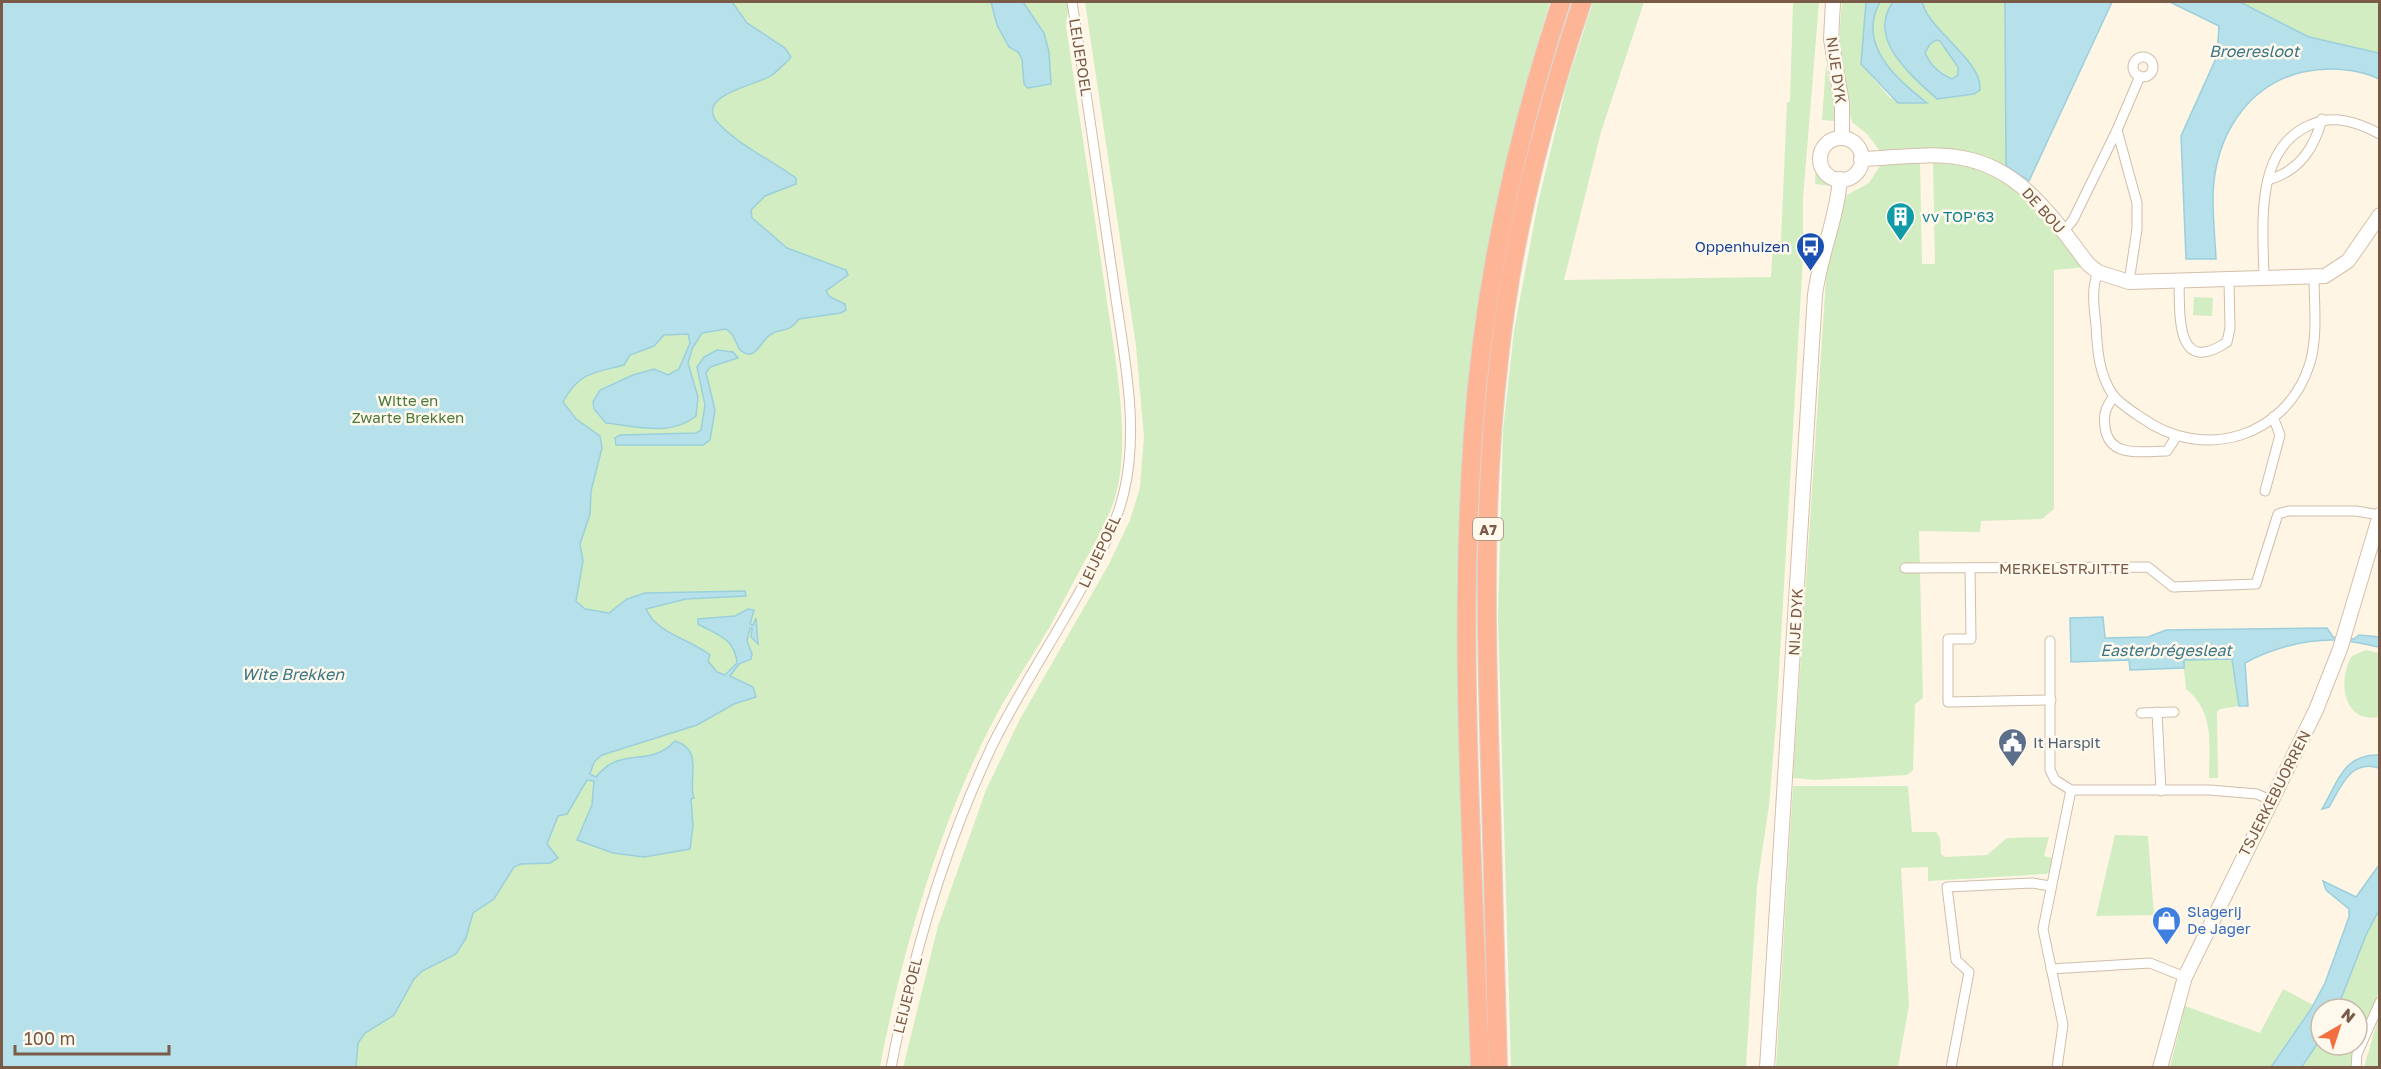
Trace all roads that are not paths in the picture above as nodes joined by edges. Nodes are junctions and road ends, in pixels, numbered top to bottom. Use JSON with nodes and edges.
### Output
{"nodes":[{"id":1,"x":1072,"y":2,"type":"edge"},
{"id":2,"x":1561,"y":2,"type":"edge"},
{"id":3,"x":1582,"y":2,"type":"edge"},
{"id":4,"x":1833,"y":2,"type":"edge"},
{"id":5,"x":2140,"y":76,"type":"dead end"},
{"id":6,"x":2322,"y":119,"type":"junction"},
{"id":7,"x":2117,"y":130,"type":"junction"},
{"id":8,"x":2379,"y":134,"type":"edge"},
{"id":9,"x":1842,"y":138,"type":"junction"},
{"id":10,"x":1861,"y":159,"type":"junction"},
{"id":11,"x":1840,"y":179,"type":"junction"},
{"id":12,"x":2268,"y":180,"type":"junction"},
{"id":13,"x":2379,"y":215,"type":"edge"},
{"id":14,"x":2064,"y":231,"type":"junction"},
{"id":15,"x":2098,"y":272,"type":"junction"},
{"id":16,"x":2314,"y":276,"type":"junction"},
{"id":17,"x":2264,"y":277,"type":"junction"},
{"id":18,"x":2229,"y":280,"type":"junction"},
{"id":19,"x":2179,"y":281,"type":"junction"},
{"id":20,"x":2129,"y":282,"type":"junction"},
{"id":21,"x":2114,"y":396,"type":"junction"},
{"id":22,"x":2272,"y":417,"type":"junction"},
{"id":23,"x":2176,"y":437,"type":"junction"},
{"id":24,"x":2265,"y":491,"type":"dead end"},
{"id":25,"x":2379,"y":515,"type":"edge"},
{"id":26,"x":1905,"y":568,"type":"dead end"},
{"id":27,"x":1970,"y":568,"type":"junction"},
{"id":28,"x":2050,"y":641,"type":"dead end"},
{"id":29,"x":2051,"y":700,"type":"junction"},
{"id":30,"x":2141,"y":712,"type":"dead end"},
{"id":31,"x":2157,"y":712,"type":"junction"},
{"id":32,"x":2174,"y":712,"type":"dead end"},
{"id":33,"x":2071,"y":790,"type":"junction"},
{"id":34,"x":2161,"y":791,"type":"junction"},
{"id":35,"x":2270,"y":800,"type":"junction"},
{"id":36,"x":2050,"y":886,"type":"junction"},
{"id":37,"x":2051,"y":969,"type":"junction"},
{"id":38,"x":2185,"y":977,"type":"junction"},
{"id":39,"x":2379,"y":1002,"type":"edge"},
{"id":40,"x":891,"y":1068,"type":"edge"},
{"id":41,"x":1480,"y":1068,"type":"edge"},
{"id":42,"x":1498,"y":1068,"type":"edge"},
{"id":43,"x":1767,"y":1068,"type":"edge"},
{"id":44,"x":1951,"y":1068,"type":"edge"},
{"id":45,"x":2056,"y":1068,"type":"edge"},
{"id":46,"x":2160,"y":1068,"type":"edge"},
{"id":47,"x":2356,"y":1068,"type":"edge"}],
"edges":[{"from":1,"to":40,"type":"street","name":"LEIJEPOEL"},
{"from":2,"to":41,"type":"highway","number":"A7"},
{"from":3,"to":42,"type":"highway","number":"A7"},
{"from":4,"to":9,"type":"street","name":"NIJE DYK"},
{"from":5,"to":7,"type":"street"},
{"from":6,"to":8,"type":"street"},
{"from":6,"to":12,"type":"street"},
{"from":6,"to":12,"type":"street"},
{"from":7,"to":14,"type":"street"},
{"from":7,"to":20,"type":"street"},
{"from":9,"to":10,"type":"street"},
{"from":9,"to":11,"type":"street"},
{"from":10,"to":11,"type":"street"},
{"from":10,"to":14,"type":"street","name":"DE BOU"},
{"from":11,"to":43,"type":"street","name":"NIJE DYK"},
{"from":12,"to":17,"type":"street"},
{"from":13,"to":16,"type":"street","name":"DE BOU"},
{"from":14,"to":15,"type":"street","name":"DE BOU"},
{"from":15,"to":20,"type":"street","name":"DE BOU"},
{"from":15,"to":21,"type":"street"},
{"from":16,"to":17,"type":"street","name":"DE BOU"},
{"from":16,"to":22,"type":"street"},
{"from":17,"to":18,"type":"street","name":"DE BOU"},
{"from":18,"to":19,"type":"street","name":"DE BOU"},
{"from":18,"to":19,"type":"street"},
{"from":19,"to":20,"type":"street","name":"DE BOU"},
{"from":21,"to":23,"type":"street"},
{"from":21,"to":23,"type":"street"},
{"from":22,"to":23,"type":"street"},
{"from":22,"to":24,"type":"street"},
{"from":25,"to":27,"type":"street","name":"MERKELSTRJITTE"},
{"from":25,"to":35,"type":"street","name":"TSJERKEBUORREN"},
{"from":26,"to":27,"type":"street","name":"MERKELSTRJITTE"},
{"from":27,"to":29,"type":"street"},
{"from":28,"to":29,"type":"street"},
{"from":29,"to":33,"type":"street"},
{"from":30,"to":31,"type":"street"},
{"from":31,"to":32,"type":"street"},
{"from":31,"to":34,"type":"street"},
{"from":33,"to":34,"type":"street"},
{"from":33,"to":36,"type":"street"},
{"from":34,"to":35,"type":"street"},
{"from":35,"to":38,"type":"street","name":"TSJERKEBUORREN"},
{"from":36,"to":37,"type":"street"},
{"from":36,"to":44,"type":"street"},
{"from":37,"to":38,"type":"street"},
{"from":37,"to":45,"type":"street"},
{"from":38,"to":46,"type":"street","name":"TSJERKEBUORREN"},
{"from":39,"to":47,"type":"street"}]}
